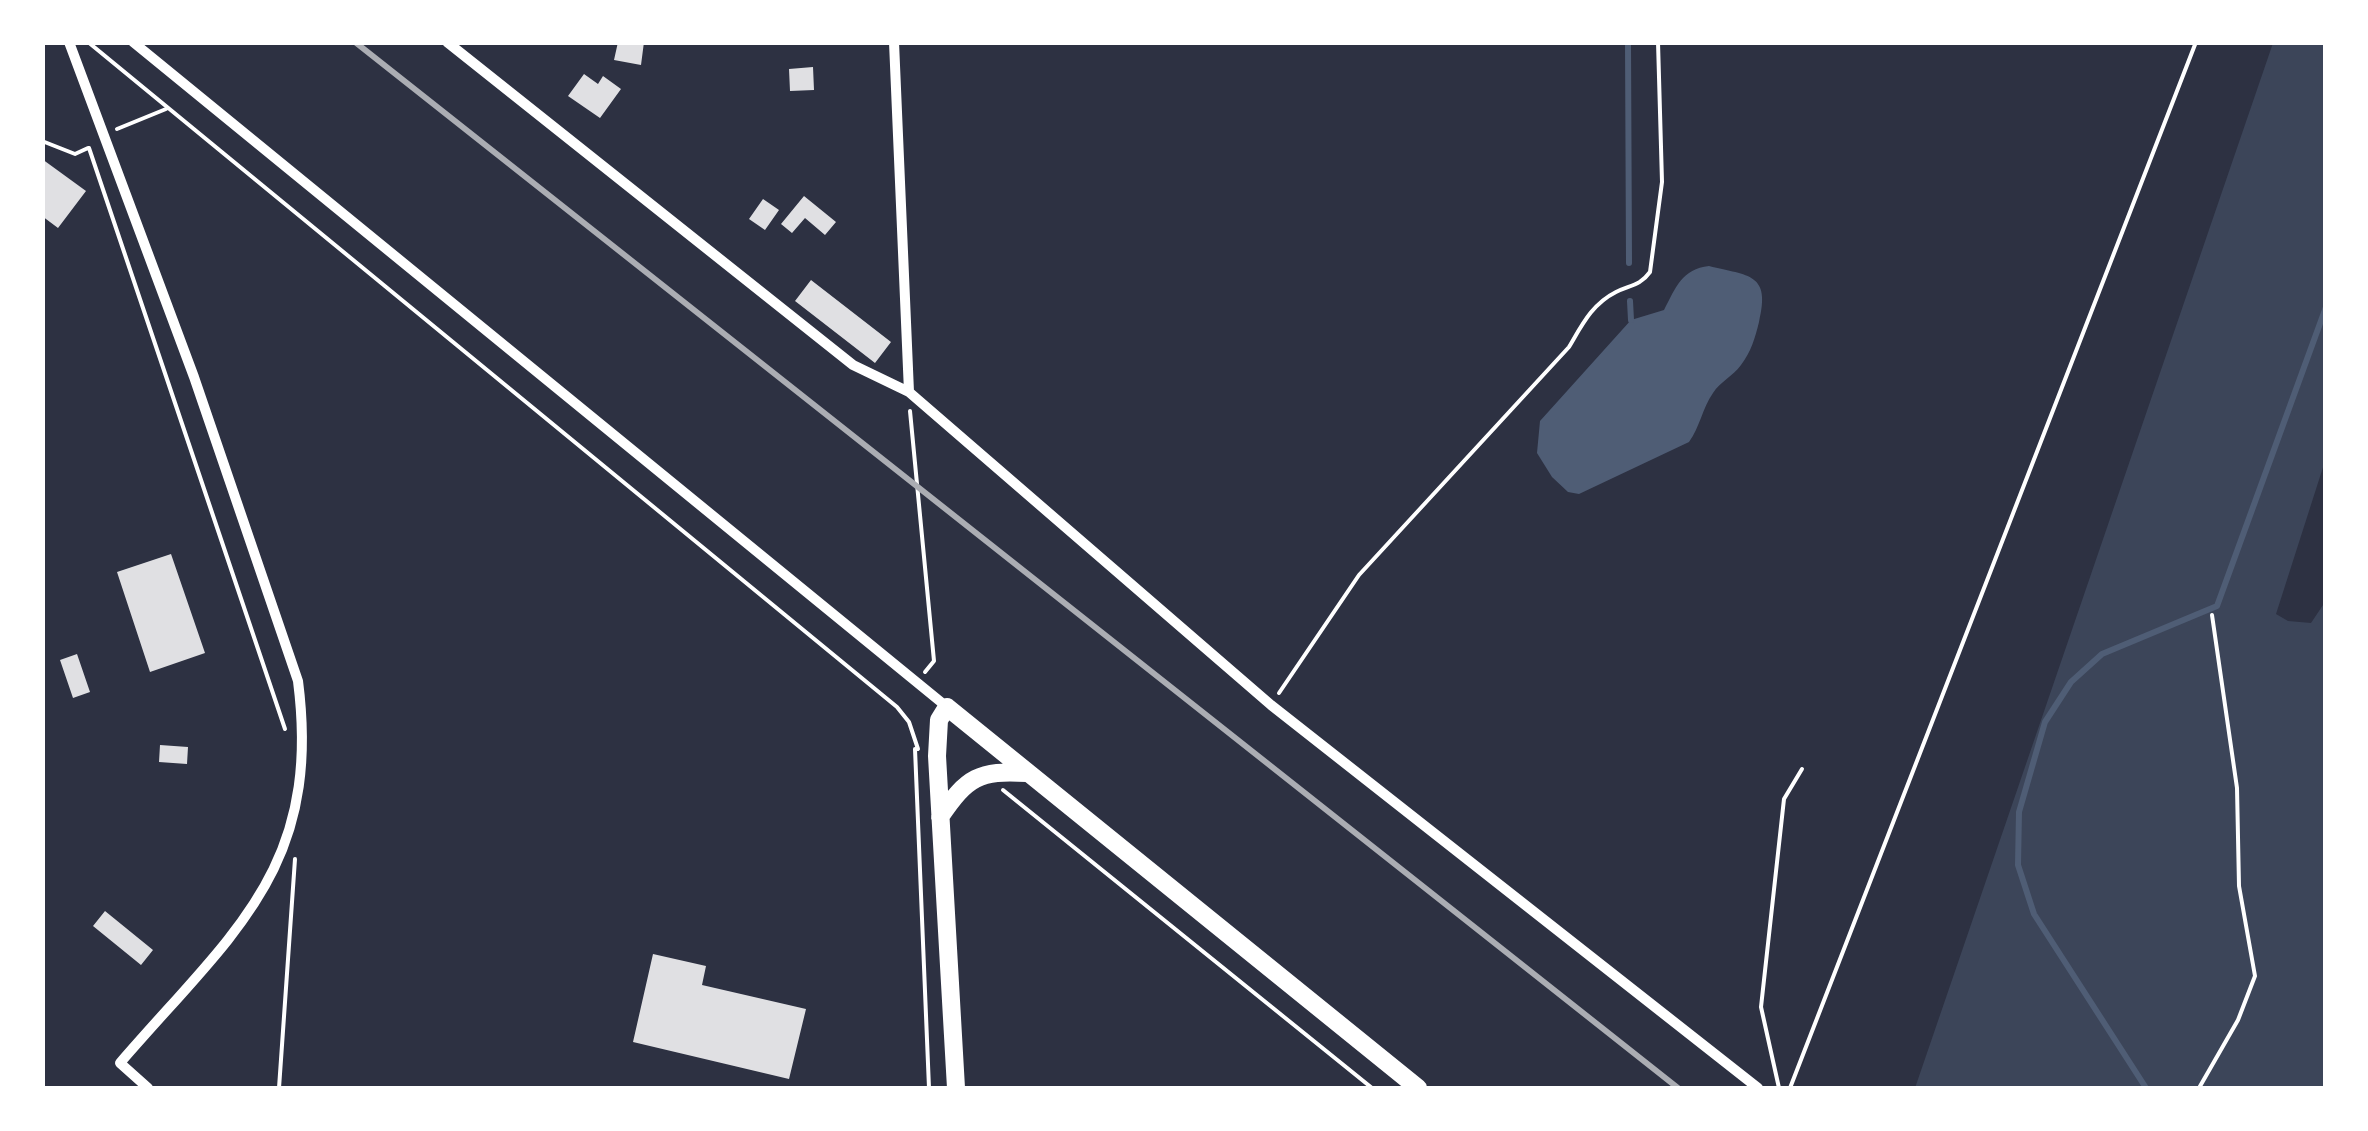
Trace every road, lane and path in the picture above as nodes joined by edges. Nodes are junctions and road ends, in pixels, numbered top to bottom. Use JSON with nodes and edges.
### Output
{"nodes":[{"id":1,"x":69,"y":42,"type":"edge"},
{"id":2,"x":88,"y":42,"type":"edge"},
{"id":3,"x":133,"y":42,"type":"edge"},
{"id":4,"x":447,"y":42,"type":"edge"},
{"id":5,"x":894,"y":42,"type":"edge"},
{"id":6,"x":1658,"y":42,"type":"edge"},
{"id":7,"x":2196,"y":42,"type":"edge"},
{"id":8,"x":166,"y":109,"type":"junction"},
{"id":9,"x":104,"y":134,"type":"junction"},
{"id":10,"x":42,"y":141,"type":"edge"},
{"id":11,"x":89,"y":148,"type":"dead end"},
{"id":12,"x":75,"y":154,"type":"dead end"},
{"id":13,"x":909,"y":392,"type":"junction"},
{"id":14,"x":2212,"y":615,"type":"dead end"},
{"id":15,"x":918,"y":683,"type":"junction"},
{"id":16,"x":1271,"y":705,"type":"junction"},
{"id":17,"x":897,"y":707,"type":"junction"},
{"id":18,"x":947,"y":707,"type":"junction"},
{"id":19,"x":915,"y":748,"type":"junction"},
{"id":20,"x":937,"y":756,"type":"junction"},
{"id":21,"x":305,"y":758,"type":"junction"},
{"id":22,"x":1802,"y":768,"type":"dead end"},
{"id":23,"x":1027,"y":773,"type":"junction"},
{"id":24,"x":983,"y":774,"type":"junction"},
{"id":25,"x":940,"y":818,"type":"junction"},
{"id":26,"x":292,"y":832,"type":"junction"},
{"id":27,"x":148,"y":1088,"type":"edge"},
{"id":28,"x":279,"y":1088,"type":"edge"},
{"id":29,"x":929,"y":1088,"type":"edge"},
{"id":30,"x":956,"y":1088,"type":"edge"},
{"id":31,"x":1372,"y":1088,"type":"edge"},
{"id":32,"x":1418,"y":1088,"type":"edge"},
{"id":33,"x":1758,"y":1088,"type":"edge"},
{"id":34,"x":1778,"y":1088,"type":"edge"},
{"id":35,"x":1790,"y":1088,"type":"edge"},
{"id":36,"x":2200,"y":1088,"type":"edge"}],
"edges":[{"from":1,"to":9,"type":"street"},
{"from":2,"to":8,"type":"path"},
{"from":3,"to":15,"type":"street"},
{"from":4,"to":13,"type":"street"},
{"from":5,"to":13,"type":"street"},
{"from":6,"to":16,"type":"path"},
{"from":7,"to":35,"type":"path"},
{"from":8,"to":9,"type":"path"},
{"from":8,"to":17,"type":"path"},
{"from":9,"to":21,"type":"street"},
{"from":10,"to":12,"type":"path"},
{"from":11,"to":21,"type":"path"},
{"from":13,"to":15,"type":"path"},
{"from":13,"to":16,"type":"street"},
{"from":14,"to":36,"type":"path"},
{"from":15,"to":17,"type":"path"},
{"from":15,"to":18,"type":"street"},
{"from":16,"to":33,"type":"street"},
{"from":17,"to":19,"type":"path"},
{"from":18,"to":20,"type":"main road"},
{"from":18,"to":23,"type":"main road"},
{"from":19,"to":20,"type":"path"},
{"from":19,"to":29,"type":"path"},
{"from":20,"to":25,"type":"main road"},
{"from":21,"to":26,"type":"street"},
{"from":22,"to":34,"type":"path"},
{"from":23,"to":24,"type":"main road"},
{"from":23,"to":32,"type":"main road"},
{"from":24,"to":25,"type":"main road"},
{"from":24,"to":31,"type":"path"},
{"from":25,"to":30,"type":"main road"},
{"from":26,"to":27,"type":"street"},
{"from":26,"to":28,"type":"path"}]}
